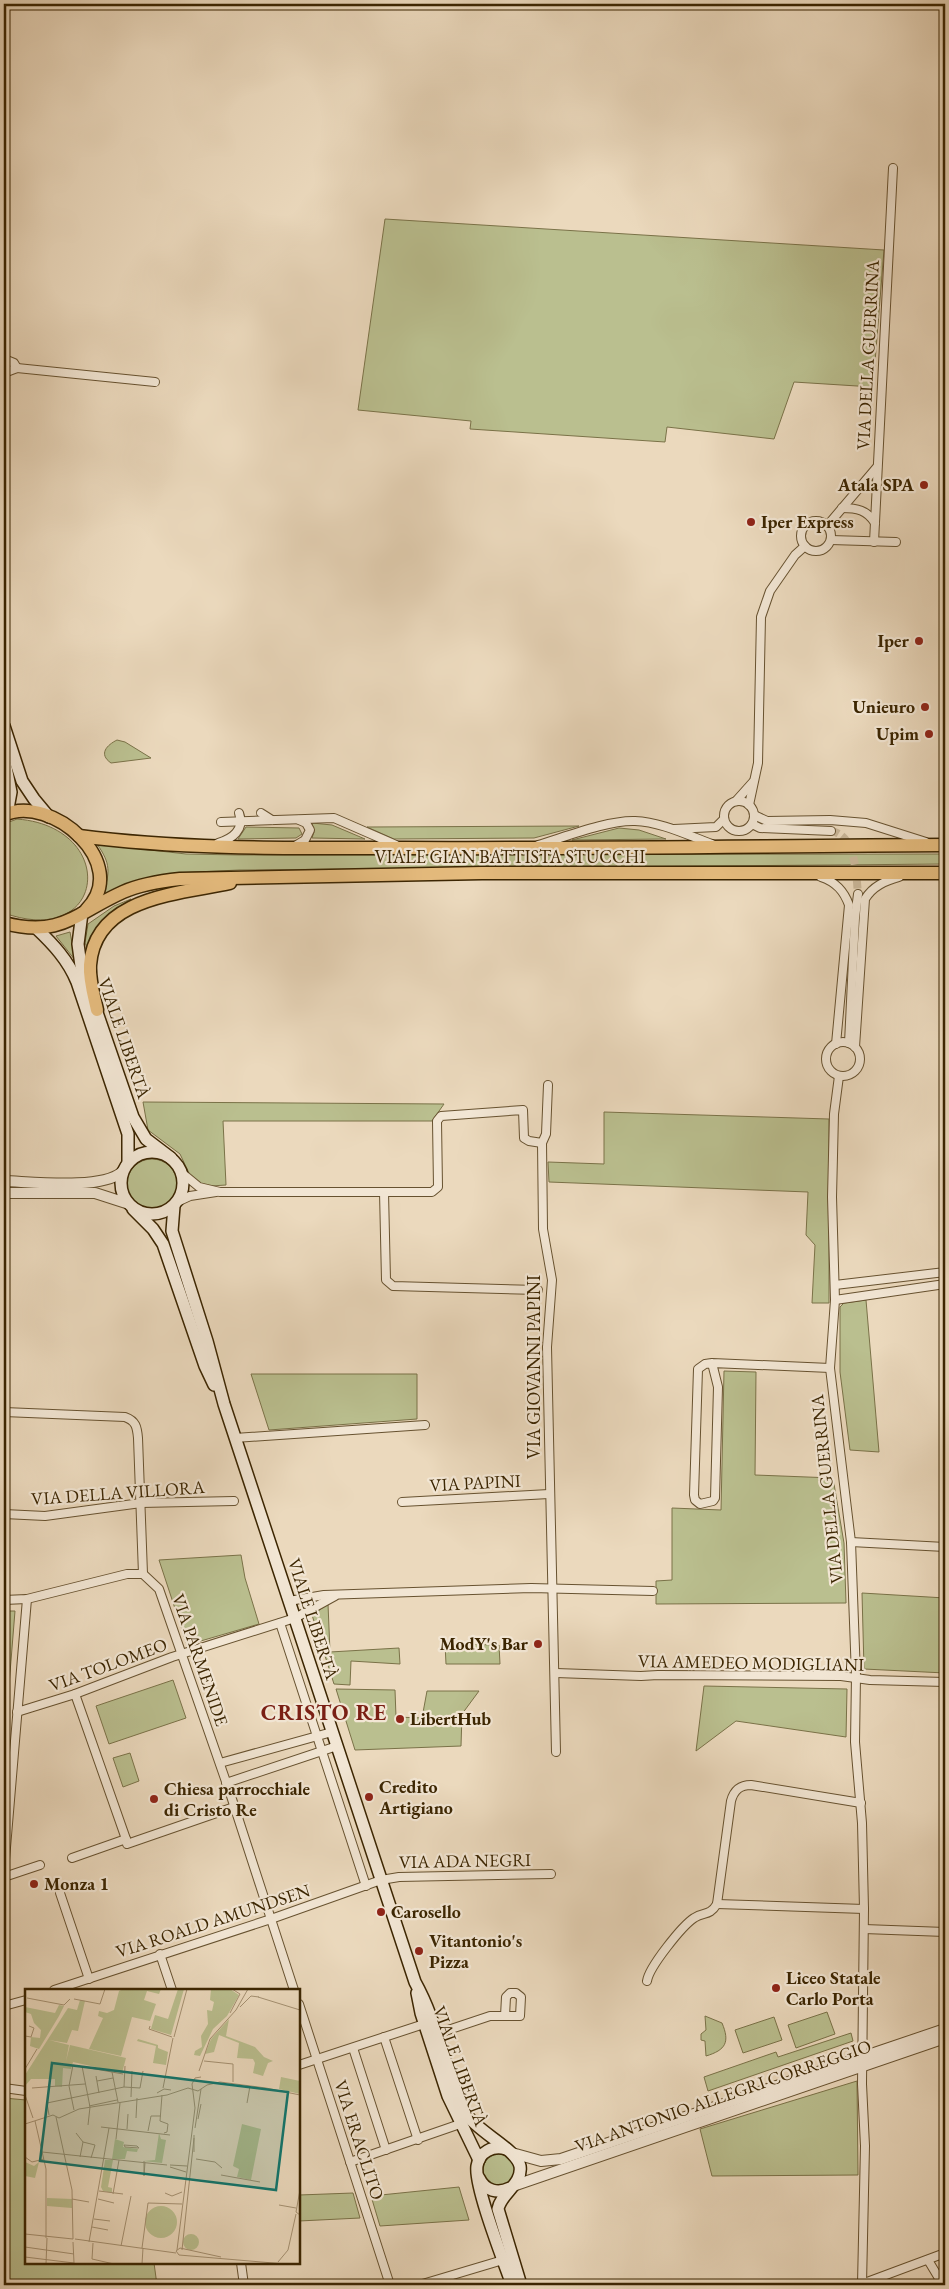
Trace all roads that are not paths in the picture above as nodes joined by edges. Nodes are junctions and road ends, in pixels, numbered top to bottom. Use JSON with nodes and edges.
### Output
{"nodes":[{"id":1,"x":892,"y":168,"type":"dead end"},
{"id":2,"x":4,"y":359,"type":"edge"},
{"id":3,"x":17,"y":368,"type":"junction"},
{"id":4,"x":4,"y":373,"type":"edge"},
{"id":5,"x":155,"y":382,"type":"dead end"},
{"id":6,"x":876,"y":467,"type":"junction"},
{"id":7,"x":842,"y":508,"type":"junction"},
{"id":8,"x":875,"y":523,"type":"junction"},
{"id":9,"x":827,"y":526,"type":"junction"},
{"id":10,"x":831,"y":540,"type":"junction"},
{"id":11,"x":874,"y":542,"type":"junction"},
{"id":12,"x":896,"y":542,"type":"dead end"},
{"id":13,"x":805,"y":546,"type":"junction"},
{"id":14,"x":4,"y":726,"type":"edge"},
{"id":15,"x":4,"y":757,"type":"edge"},
{"id":16,"x":753,"y":782,"type":"junction"},
{"id":17,"x":736,"y":802,"type":"junction"},
{"id":18,"x":749,"y":805,"type":"junction"},
{"id":19,"x":261,"y":813,"type":"dead end"},
{"id":20,"x":5,"y":814,"type":"edge"},
{"id":21,"x":754,"y":816,"type":"junction"},
{"id":22,"x":49,"y":817,"type":"junction"},
{"id":23,"x":240,"y":817,"type":"junction"},
{"id":24,"x":724,"y":819,"type":"junction"},
{"id":25,"x":272,"y":820,"type":"junction"},
{"id":26,"x":298,"y":820,"type":"junction"},
{"id":27,"x":221,"y":822,"type":"dead end"},
{"id":28,"x":752,"y":824,"type":"junction"},
{"id":29,"x":672,"y":829,"type":"junction"},
{"id":30,"x":831,"y":831,"type":"tunnel mouth"},
{"id":31,"x":79,"y":836,"type":"junction"},
{"id":32,"x":942,"y":845,"type":"edge"},
{"id":33,"x":204,"y":846,"type":"junction"},
{"id":34,"x":289,"y":848,"type":"junction"},
{"id":35,"x":403,"y":848,"type":"junction"},
{"id":36,"x":721,"y":848,"type":"junction"},
{"id":37,"x":522,"y":849,"type":"junction"},
{"id":38,"x":945,"y":873,"type":"edge"},
{"id":39,"x":812,"y":874,"type":"junction"},
{"id":40,"x":908,"y":874,"type":"junction"},
{"id":41,"x":264,"y":876,"type":"junction"},
{"id":42,"x":858,"y":894,"type":"tunnel mouth"},
{"id":43,"x":82,"y":914,"type":"junction"},
{"id":44,"x":4,"y":923,"type":"edge"},
{"id":45,"x":36,"y":928,"type":"junction"},
{"id":46,"x":97,"y":1010,"type":"junction"},
{"id":47,"x":836,"y":1044,"type":"junction"},
{"id":48,"x":852,"y":1045,"type":"junction"},
{"id":49,"x":839,"y":1076,"type":"junction"},
{"id":50,"x":548,"y":1085,"type":"dead end"},
{"id":51,"x":542,"y":1142,"type":"junction"},
{"id":52,"x":171,"y":1158,"type":"junction"},
{"id":53,"x":125,"y":1167,"type":"junction"},
{"id":54,"x":182,"y":1173,"type":"junction"},
{"id":55,"x":4,"y":1181,"type":"edge"},
{"id":56,"x":220,"y":1192,"type":"junction"},
{"id":57,"x":384,"y":1192,"type":"junction"},
{"id":58,"x":4,"y":1193,"type":"edge"},
{"id":59,"x":175,"y":1204,"type":"junction"},
{"id":60,"x":130,"y":1206,"type":"junction"},
{"id":61,"x":945,"y":1272,"type":"edge"},
{"id":62,"x":945,"y":1284,"type":"edge"},
{"id":63,"x":835,"y":1285,"type":"junction"},
{"id":64,"x":538,"y":1290,"type":"dead end"},
{"id":65,"x":835,"y":1300,"type":"junction"},
{"id":66,"x":712,"y":1363,"type":"junction"},
{"id":67,"x":830,"y":1368,"type":"junction"},
{"id":68,"x":224,"y":1404,"type":"junction"},
{"id":69,"x":4,"y":1412,"type":"edge"},
{"id":70,"x":425,"y":1424,"type":"dead end"},
{"id":71,"x":235,"y":1438,"type":"junction"},
{"id":72,"x":549,"y":1494,"type":"junction"},
{"id":73,"x":234,"y":1501,"type":"dead end"},
{"id":74,"x":402,"y":1502,"type":"dead end"},
{"id":75,"x":140,"y":1503,"type":"junction"},
{"id":76,"x":4,"y":1514,"type":"edge"},
{"id":77,"x":851,"y":1542,"type":"junction"},
{"id":78,"x":945,"y":1547,"type":"edge"},
{"id":79,"x":143,"y":1574,"type":"junction"},
{"id":80,"x":552,"y":1590,"type":"junction"},
{"id":81,"x":653,"y":1591,"type":"dead end"},
{"id":82,"x":335,"y":1596,"type":"junction"},
{"id":83,"x":27,"y":1599,"type":"junction"},
{"id":84,"x":4,"y":1600,"type":"edge"},
{"id":85,"x":289,"y":1601,"type":"junction"},
{"id":86,"x":295,"y":1618,"type":"junction"},
{"id":87,"x":280,"y":1623,"type":"junction"},
{"id":88,"x":183,"y":1654,"type":"junction"},
{"id":89,"x":556,"y":1673,"type":"junction"},
{"id":90,"x":856,"y":1676,"type":"junction"},
{"id":91,"x":945,"y":1682,"type":"edge"},
{"id":92,"x":75,"y":1694,"type":"junction"},
{"id":93,"x":18,"y":1712,"type":"junction"},
{"id":94,"x":332,"y":1732,"type":"junction"},
{"id":95,"x":317,"y":1737,"type":"junction"},
{"id":96,"x":337,"y":1746,"type":"junction"},
{"id":97,"x":322,"y":1750,"type":"junction"},
{"id":98,"x":556,"y":1752,"type":"dead end"},
{"id":99,"x":220,"y":1764,"type":"junction"},
{"id":100,"x":226,"y":1784,"type":"junction"},
{"id":101,"x":861,"y":1803,"type":"junction"},
{"id":102,"x":234,"y":1806,"type":"junction"},
{"id":103,"x":126,"y":1839,"type":"junction"},
{"id":104,"x":72,"y":1858,"type":"dead end"},
{"id":105,"x":40,"y":1865,"type":"dead end"},
{"id":106,"x":4,"y":1871,"type":"edge"},
{"id":107,"x":551,"y":1874,"type":"dead end"},
{"id":108,"x":4,"y":1878,"type":"edge"},
{"id":109,"x":381,"y":1880,"type":"junction"},
{"id":110,"x":366,"y":1886,"type":"junction"},
{"id":111,"x":60,"y":1893,"type":"dead end"},
{"id":112,"x":716,"y":1904,"type":"junction"},
{"id":113,"x":864,"y":1909,"type":"junction"},
{"id":114,"x":271,"y":1919,"type":"junction"},
{"id":115,"x":864,"y":1929,"type":"junction"},
{"id":116,"x":945,"y":1932,"type":"edge"},
{"id":117,"x":160,"y":1954,"type":"junction"},
{"id":118,"x":90,"y":1979,"type":"junction"},
{"id":119,"x":647,"y":1981,"type":"dead end"},
{"id":120,"x":415,"y":1982,"type":"junction"},
{"id":121,"x":57,"y":1989,"type":"edge"},
{"id":122,"x":172,"y":1989,"type":"edge"},
{"id":123,"x":294,"y":1989,"type":"edge"},
{"id":124,"x":25,"y":2000,"type":"edge"},
{"id":125,"x":4,"y":2006,"type":"edge"},
{"id":126,"x":300,"y":2007,"type":"edge"},
{"id":127,"x":505,"y":2016,"type":"dead end"},
{"id":128,"x":424,"y":2024,"type":"junction"},
{"id":129,"x":945,"y":2029,"type":"edge"},
{"id":130,"x":436,"y":2034,"type":"junction"},
{"id":131,"x":384,"y":2037,"type":"junction"},
{"id":132,"x":945,"y":2038,"type":"edge"},
{"id":133,"x":352,"y":2048,"type":"junction"},
{"id":134,"x":317,"y":2059,"type":"junction"},
{"id":135,"x":863,"y":2062,"type":"junction"},
{"id":136,"x":300,"y":2065,"type":"edge"},
{"id":137,"x":4,"y":2088,"type":"edge"},
{"id":138,"x":25,"y":2091,"type":"edge"},
{"id":139,"x":460,"y":2124,"type":"junction"},
{"id":140,"x":418,"y":2140,"type":"junction"},
{"id":141,"x":386,"y":2150,"type":"junction"},
{"id":142,"x":511,"y":2152,"type":"junction"},
{"id":143,"x":479,"y":2160,"type":"junction"},
{"id":144,"x":350,"y":2162,"type":"junction"},
{"id":145,"x":477,"y":2172,"type":"junction"},
{"id":146,"x":511,"y":2187,"type":"junction"},
{"id":147,"x":945,"y":2253,"type":"edge"},
{"id":148,"x":503,"y":2260,"type":"junction"},
{"id":149,"x":928,"y":2260,"type":"junction"},
{"id":150,"x":241,"y":2264,"type":"edge"},
{"id":151,"x":244,"y":2285,"type":"edge"},
{"id":152,"x":390,"y":2285,"type":"edge"},
{"id":153,"x":419,"y":2285,"type":"edge"},
{"id":154,"x":512,"y":2285,"type":"edge"},
{"id":155,"x":521,"y":2285,"type":"edge"},
{"id":156,"x":861,"y":2285,"type":"edge"},
{"id":157,"x":943,"y":2285,"type":"edge"}],
"edges":[{"from":1,"to":6,"type":"street","name":"VIA DELLA GUERRINA"},
{"from":2,"to":3,"type":"street"},
{"from":3,"to":4,"type":"street"},
{"from":3,"to":5,"type":"street"},
{"from":6,"to":7,"type":"street","name":"VIA DELLA GUERRINA"},
{"from":6,"to":8,"type":"street"},
{"from":7,"to":8,"type":"street"},
{"from":7,"to":9,"type":"street","name":"VIA DELLA GUERRINA"},
{"from":8,"to":11,"type":"street"},
{"from":9,"to":10,"type":"street"},
{"from":9,"to":13,"type":"street"},
{"from":10,"to":11,"type":"street"},
{"from":10,"to":13,"type":"street"},
{"from":11,"to":12,"type":"street"},
{"from":13,"to":16,"type":"street"},
{"from":14,"to":22,"type":"main road"},
{"from":15,"to":20,"type":"main road"},
{"from":16,"to":17,"type":"street"},
{"from":16,"to":18,"type":"street"},
{"from":17,"to":18,"type":"street"},
{"from":17,"to":24,"type":"street"},
{"from":18,"to":21,"type":"street"},
{"from":19,"to":25,"type":"street"},
{"from":20,"to":22,"type":"main road","name":"VIALE GIAN BATTISTA STUCCHI"},
{"from":21,"to":28,"type":"street"},
{"from":21,"to":32,"type":"street"},
{"from":22,"to":31,"type":"main road","name":"VIALE GIAN BATTISTA STUCCHI"},
{"from":23,"to":25,"type":"street"},
{"from":23,"to":27,"type":"street"},
{"from":23,"to":33,"type":"street"},
{"from":24,"to":28,"type":"street"},
{"from":24,"to":29,"type":"street"},
{"from":25,"to":26,"type":"street"},
{"from":26,"to":34,"type":"street"},
{"from":26,"to":35,"type":"street"},
{"from":28,"to":30,"type":"street"},
{"from":29,"to":36,"type":"street"},
{"from":29,"to":37,"type":"street"},
{"from":31,"to":33,"type":"main road","name":"VIALE GIAN BATTISTA STUCCHI"},
{"from":31,"to":43,"type":"main road","name":"VIALE GIAN BATTISTA STUCCHI"},
{"from":32,"to":36,"type":"main road","name":"VIALE GIAN BATTISTA STUCCHI"},
{"from":33,"to":34,"type":"main road","name":"VIALE GIAN BATTISTA STUCCHI"},
{"from":34,"to":35,"type":"main road","name":"VIALE GIAN BATTISTA STUCCHI"},
{"from":35,"to":37,"type":"main road","name":"VIALE GIAN BATTISTA STUCCHI"},
{"from":36,"to":37,"type":"main road","name":"VIALE GIAN BATTISTA STUCCHI"},
{"from":38,"to":40,"type":"main road","name":"VIALE GIAN BATTISTA STUCCHI"},
{"from":39,"to":40,"type":"main road","name":"VIALE GIAN BATTISTA STUCCHI"},
{"from":39,"to":41,"type":"main road","name":"VIALE GIAN BATTISTA STUCCHI"},
{"from":39,"to":47,"type":"street"},
{"from":40,"to":48,"type":"street"},
{"from":41,"to":43,"type":"main road","name":"VIALE GIAN BATTISTA STUCCHI"},
{"from":41,"to":46,"type":"main road"},
{"from":42,"to":48,"type":"street"},
{"from":43,"to":45,"type":"main road","name":"VIALE GIAN BATTISTA STUCCHI"},
{"from":43,"to":46,"type":"main road","name":"VIALE LIBERTÀ"},
{"from":44,"to":45,"type":"main road","name":"VIALE GIAN BATTISTA STUCCHI"},
{"from":45,"to":53,"type":"main road","name":"VIALE LIBERTÀ"},
{"from":46,"to":52,"type":"main road","name":"VIALE LIBERTÀ"},
{"from":47,"to":48,"type":"street"},
{"from":47,"to":49,"type":"street"},
{"from":48,"to":49,"type":"street"},
{"from":49,"to":63,"type":"street","name":"VIA DELLA GUERRINA"},
{"from":50,"to":51,"type":"street","name":"VIA GIOVANNI PAPINI"},
{"from":51,"to":57,"type":"street"},
{"from":51,"to":72,"type":"street","name":"VIA GIOVANNI PAPINI"},
{"from":52,"to":53,"type":"main road"},
{"from":52,"to":54,"type":"main road"},
{"from":53,"to":55,"type":"street"},
{"from":53,"to":60,"type":"main road"},
{"from":54,"to":56,"type":"street"},
{"from":54,"to":59,"type":"main road"},
{"from":56,"to":57,"type":"street"},
{"from":56,"to":59,"type":"street"},
{"from":57,"to":64,"type":"street"},
{"from":58,"to":60,"type":"street"},
{"from":59,"to":60,"type":"main road"},
{"from":59,"to":68,"type":"main road","name":"VIALE LIBERTÀ"},
{"from":60,"to":68,"type":"main road","name":"VIALE LIBERTÀ"},
{"from":61,"to":63,"type":"street"},
{"from":62,"to":65,"type":"street"},
{"from":63,"to":65,"type":"street","name":"VIA DELLA GUERRINA"},
{"from":65,"to":67,"type":"street","name":"VIA DELLA GUERRINA"},
{"from":66,"to":66,"type":"street"},
{"from":66,"to":67,"type":"street"},
{"from":67,"to":77,"type":"street","name":"VIA DELLA GUERRINA"},
{"from":68,"to":71,"type":"main road","name":"VIALE LIBERTÀ"},
{"from":69,"to":75,"type":"street"},
{"from":70,"to":71,"type":"street"},
{"from":71,"to":85,"type":"main road","name":"VIALE LIBERTÀ"},
{"from":72,"to":74,"type":"street","name":"VIA PAPINI"},
{"from":72,"to":80,"type":"street","name":"VIA GIOVANNI PAPINI"},
{"from":73,"to":75,"type":"street","name":"VIA DELLA VILLORA"},
{"from":75,"to":76,"type":"street","name":"VIA DELLA VILLORA"},
{"from":75,"to":79,"type":"street"},
{"from":77,"to":78,"type":"street"},
{"from":77,"to":90,"type":"street","name":"VIA DELLA GUERRINA"},
{"from":79,"to":83,"type":"street"},
{"from":79,"to":88,"type":"street","name":"VIA PARMENIDE"},
{"from":80,"to":81,"type":"street"},
{"from":80,"to":82,"type":"street"},
{"from":80,"to":89,"type":"street","name":"VIA GIOVANNI PAPINI"},
{"from":82,"to":85,"type":"street"},
{"from":82,"to":86,"type":"street","name":"VIA TOLOMEO"},
{"from":83,"to":84,"type":"street"},
{"from":83,"to":93,"type":"street"},
{"from":85,"to":86,"type":"main road","name":"VIALE LIBERTÀ"},
{"from":86,"to":87,"type":"street","name":"VIA TOLOMEO"},
{"from":86,"to":94,"type":"main road","name":"VIALE LIBERTÀ"},
{"from":87,"to":88,"type":"street","name":"VIA TOLOMEO"},
{"from":87,"to":95,"type":"street","name":"VIALE LIBERTÀ"},
{"from":88,"to":92,"type":"street","name":"VIA TOLOMEO"},
{"from":88,"to":99,"type":"street","name":"VIA PARMENIDE"},
{"from":89,"to":90,"type":"street","name":"VIA AMEDEO MODIGLIANI"},
{"from":89,"to":98,"type":"street","name":"VIA GIOVANNI PAPINI"},
{"from":90,"to":91,"type":"street","name":"VIA AMEDEO MODIGLIANI"},
{"from":90,"to":101,"type":"street","name":"VIA DELLA GUERRINA"},
{"from":92,"to":93,"type":"street","name":"VIA TOLOMEO"},
{"from":92,"to":103,"type":"street"},
{"from":93,"to":106,"type":"street"},
{"from":94,"to":95,"type":"street"},
{"from":94,"to":96,"type":"main road","name":"VIALE LIBERTÀ"},
{"from":95,"to":97,"type":"street","name":"VIALE LIBERTÀ"},
{"from":95,"to":99,"type":"street"},
{"from":96,"to":97,"type":"street"},
{"from":96,"to":109,"type":"main road","name":"VIALE LIBERTÀ"},
{"from":97,"to":100,"type":"street"},
{"from":97,"to":110,"type":"street","name":"VIALE LIBERTÀ"},
{"from":99,"to":100,"type":"street","name":"VIA PARMENIDE"},
{"from":100,"to":102,"type":"street","name":"VIA PARMENIDE"},
{"from":101,"to":112,"type":"street"},
{"from":101,"to":113,"type":"street","name":"VIA DELLA GUERRINA"},
{"from":102,"to":103,"type":"street"},
{"from":102,"to":114,"type":"street","name":"VIA PARMENIDE"},
{"from":103,"to":104,"type":"street"},
{"from":105,"to":108,"type":"street"},
{"from":107,"to":109,"type":"street","name":"VIA ADA NEGRI"},
{"from":109,"to":110,"type":"street","name":"VIA ROALD AMUNDSEN"},
{"from":109,"to":120,"type":"main road","name":"VIALE LIBERTÀ"},
{"from":110,"to":114,"type":"street","name":"VIA ROALD AMUNDSEN"},
{"from":111,"to":118,"type":"street"},
{"from":112,"to":113,"type":"street"},
{"from":112,"to":119,"type":"street"},
{"from":113,"to":115,"type":"street","name":"VIA DELLA GUERRINA"},
{"from":114,"to":117,"type":"street","name":"VIA ROALD AMUNDSEN"},
{"from":114,"to":123,"type":"street"},
{"from":115,"to":116,"type":"street"},
{"from":115,"to":135,"type":"street","name":"VIA DELLA GUERRINA"},
{"from":117,"to":118,"type":"street","name":"VIA ROALD AMUNDSEN"},
{"from":117,"to":122,"type":"street"},
{"from":118,"to":121,"type":"street","name":"VIA ROALD AMUNDSEN"},
{"from":120,"to":128,"type":"main road","name":"VIALE LIBERTÀ"},
{"from":120,"to":130,"type":"main road","name":"VIALE LIBERTÀ"},
{"from":124,"to":125,"type":"street"},
{"from":126,"to":134,"type":"street","name":"VIA ERACLITO"},
{"from":127,"to":130,"type":"street","name":"VIALE LIBERTÀ"},
{"from":128,"to":131,"type":"street"},
{"from":128,"to":139,"type":"main road","name":"VIALE LIBERTÀ"},
{"from":129,"to":135,"type":"street","name":"VIA ANTONIO ALLEGRI CORREGGIO"},
{"from":130,"to":142,"type":"main road","name":"VIALE LIBERTÀ"},
{"from":131,"to":133,"type":"street"},
{"from":131,"to":140,"type":"street"},
{"from":132,"to":135,"type":"street","name":"VIA ANTONIO ALLEGRI CORREGGIO"},
{"from":133,"to":134,"type":"street"},
{"from":133,"to":141,"type":"street"},
{"from":134,"to":136,"type":"street"},
{"from":134,"to":144,"type":"street","name":"VIA ERACLITO"},
{"from":135,"to":142,"type":"street","name":"VIA ANTONIO ALLEGRI CORREGGIO"},
{"from":135,"to":146,"type":"street","name":"VIA ANTONIO ALLEGRI CORREGGIO"},
{"from":135,"to":156,"type":"street","name":"VIA DELLA GUERRINA"},
{"from":137,"to":138,"type":"street"},
{"from":139,"to":140,"type":"street"},
{"from":139,"to":143,"type":"main road","name":"VIALE LIBERTÀ"},
{"from":140,"to":141,"type":"street"},
{"from":141,"to":144,"type":"street"},
{"from":142,"to":143,"type":"main road","name":"VIALE LIBERTÀ"},
{"from":142,"to":146,"type":"main road"},
{"from":143,"to":145,"type":"main road"},
{"from":144,"to":152,"type":"street","name":"VIA ERACLITO"},
{"from":145,"to":146,"type":"main road"},
{"from":145,"to":148,"type":"main road"},
{"from":146,"to":155,"type":"main road"},
{"from":147,"to":149,"type":"street"},
{"from":148,"to":153,"type":"street"},
{"from":148,"to":154,"type":"main road"},
{"from":149,"to":156,"type":"street"},
{"from":149,"to":157,"type":"street"},
{"from":150,"to":151,"type":"street"}]}
